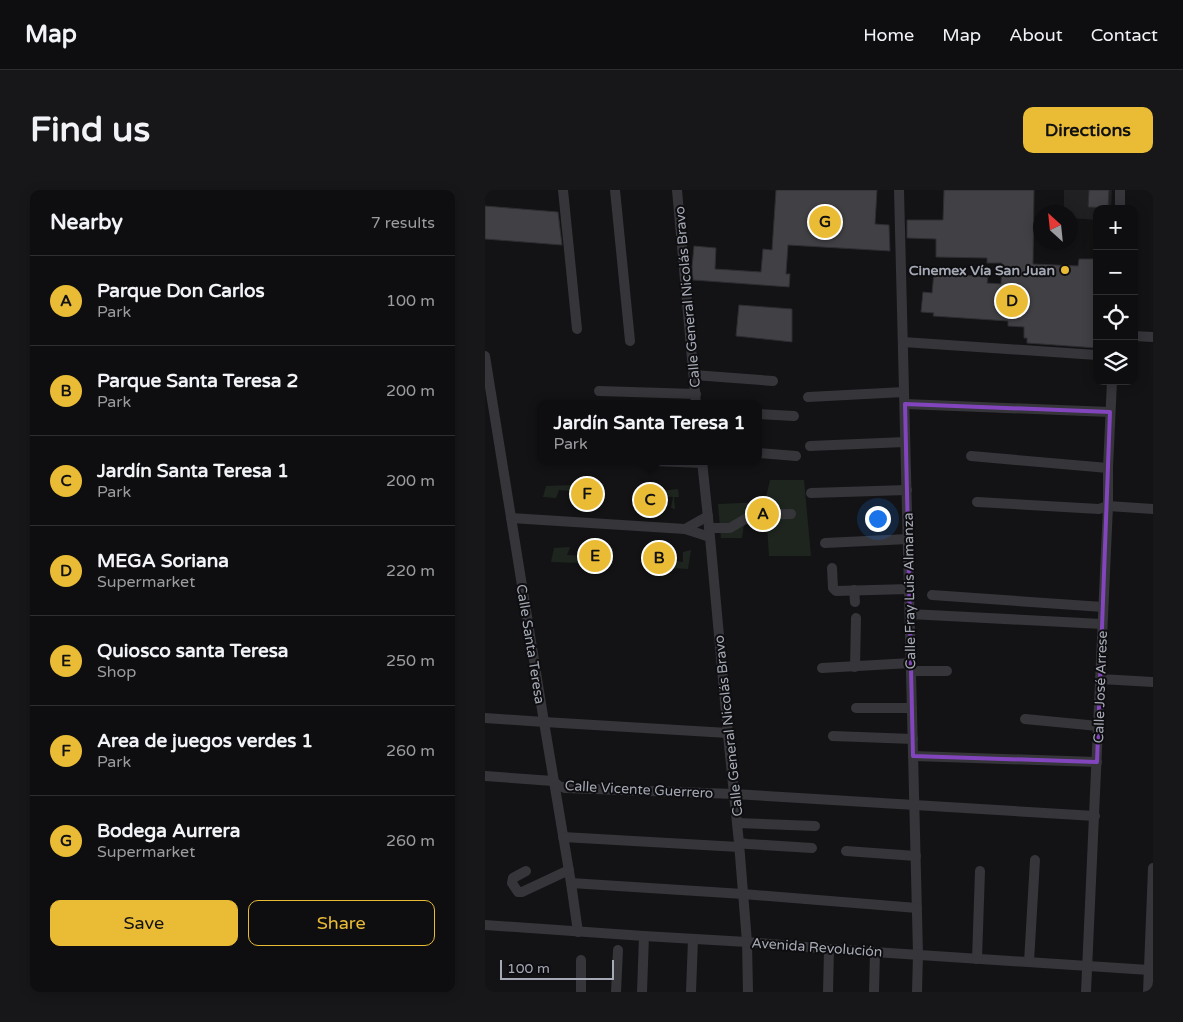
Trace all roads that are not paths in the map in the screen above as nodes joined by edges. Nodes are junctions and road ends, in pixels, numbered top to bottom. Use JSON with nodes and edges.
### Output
{"nodes":[{"id":1,"x":563,"y":190,"type":"edge"},
{"id":2,"x":615,"y":190,"type":"edge"},
{"id":3,"x":677,"y":190,"type":"edge"},
{"id":4,"x":899,"y":190,"type":"edge"},
{"id":5,"x":1120,"y":190,"type":"edge"},
{"id":6,"x":1120,"y":205,"type":"edge"},
{"id":7,"x":577,"y":329,"type":"dead end"},
{"id":8,"x":1138,"y":336,"type":"edge"},
{"id":9,"x":1153,"y":337,"type":"edge"},
{"id":10,"x":630,"y":341,"type":"dead end"},
{"id":11,"x":903,"y":342,"type":"junction"},
{"id":12,"x":485,"y":356,"type":"edge"},
{"id":13,"x":1093,"y":356,"type":"edge"},
{"id":14,"x":694,"y":376,"type":"junction"},
{"id":15,"x":773,"y":381,"type":"dead end"},
{"id":16,"x":1112,"y":385,"type":"edge"},
{"id":17,"x":599,"y":391,"type":"dead end"},
{"id":18,"x":904,"y":392,"type":"junction"},
{"id":19,"x":808,"y":397,"type":"dead end"},
{"id":20,"x":696,"y":399,"type":"edge"},
{"id":21,"x":905,"y":404,"type":"junction"},
{"id":22,"x":1110,"y":412,"type":"junction"},
{"id":23,"x":762,"y":414,"type":"edge"},
{"id":24,"x":794,"y":416,"type":"dead end"},
{"id":25,"x":905,"y":442,"type":"junction"},
{"id":26,"x":810,"y":446,"type":"dead end"},
{"id":27,"x":762,"y":453,"type":"edge"},
{"id":28,"x":796,"y":456,"type":"dead end"},
{"id":29,"x":971,"y":456,"type":"dead end"},
{"id":30,"x":703,"y":465,"type":"edge"},
{"id":31,"x":1108,"y":468,"type":"junction"},
{"id":32,"x":907,"y":490,"type":"junction"},
{"id":33,"x":811,"y":493,"type":"dead end"},
{"id":34,"x":977,"y":502,"type":"dead end"},
{"id":35,"x":1108,"y":506,"type":"junction"},
{"id":36,"x":1153,"y":509,"type":"edge"},
{"id":37,"x":791,"y":514,"type":"dead end"},
{"id":38,"x":708,"y":516,"type":"junction"},
{"id":39,"x":511,"y":518,"type":"junction"},
{"id":40,"x":685,"y":530,"type":"junction"},
{"id":41,"x":710,"y":533,"type":"junction"},
{"id":42,"x":908,"y":540,"type":"junction"},
{"id":43,"x":825,"y":542,"type":"dead end"},
{"id":44,"x":832,"y":568,"type":"dead end"},
{"id":45,"x":909,"y":589,"type":"junction"},
{"id":46,"x":854,"y":590,"type":"junction"},
{"id":47,"x":932,"y":596,"type":"dead end"},
{"id":48,"x":855,"y":602,"type":"dead end"},
{"id":49,"x":1103,"y":607,"type":"junction"},
{"id":50,"x":910,"y":614,"type":"junction"},
{"id":51,"x":855,"y":618,"type":"dead end"},
{"id":52,"x":1102,"y":624,"type":"junction"},
{"id":53,"x":855,"y":666,"type":"junction"},
{"id":54,"x":911,"y":667,"type":"junction"},
{"id":55,"x":822,"y":668,"type":"dead end"},
{"id":56,"x":947,"y":671,"type":"dead end"},
{"id":57,"x":1100,"y":679,"type":"junction"},
{"id":58,"x":1153,"y":682,"type":"edge"},
{"id":59,"x":856,"y":708,"type":"dead end"},
{"id":60,"x":912,"y":708,"type":"junction"},
{"id":61,"x":485,"y":718,"type":"edge"},
{"id":62,"x":1025,"y":719,"type":"dead end"},
{"id":63,"x":544,"y":722,"type":"junction"},
{"id":64,"x":1098,"y":726,"type":"junction"},
{"id":65,"x":727,"y":733,"type":"junction"},
{"id":66,"x":833,"y":736,"type":"dead end"},
{"id":67,"x":913,"y":740,"type":"junction"},
{"id":68,"x":913,"y":756,"type":"junction"},
{"id":69,"x":1097,"y":762,"type":"junction"},
{"id":70,"x":485,"y":776,"type":"edge"},
{"id":71,"x":553,"y":780,"type":"junction"},
{"id":72,"x":734,"y":794,"type":"junction"},
{"id":73,"x":914,"y":805,"type":"junction"},
{"id":74,"x":1095,"y":816,"type":"junction"},
{"id":75,"x":737,"y":823,"type":"junction"},
{"id":76,"x":815,"y":826,"type":"dead end"},
{"id":77,"x":563,"y":837,"type":"junction"},
{"id":78,"x":739,"y":845,"type":"junction"},
{"id":79,"x":812,"y":848,"type":"dead end"},
{"id":80,"x":846,"y":851,"type":"dead end"},
{"id":81,"x":916,"y":856,"type":"junction"},
{"id":82,"x":1035,"y":860,"type":"dead end"},
{"id":83,"x":1153,"y":868,"type":"edge"},
{"id":84,"x":569,"y":870,"type":"junction"},
{"id":85,"x":526,"y":871,"type":"dead end"},
{"id":86,"x":980,"y":871,"type":"dead end"},
{"id":87,"x":571,"y":883,"type":"junction"},
{"id":88,"x":743,"y":894,"type":"junction"},
{"id":89,"x":917,"y":908,"type":"junction"},
{"id":90,"x":485,"y":925,"type":"edge"},
{"id":91,"x":578,"y":932,"type":"junction"},
{"id":92,"x":644,"y":936,"type":"junction"},
{"id":93,"x":693,"y":939,"type":"junction"},
{"id":94,"x":747,"y":942,"type":"junction"},
{"id":95,"x":829,"y":949,"type":"junction"},
{"id":96,"x":618,"y":950,"type":"dead end"},
{"id":97,"x":875,"y":952,"type":"junction"},
{"id":98,"x":918,"y":954,"type":"junction"},
{"id":99,"x":977,"y":959,"type":"junction"},
{"id":100,"x":581,"y":960,"type":"dead end"},
{"id":101,"x":1029,"y":962,"type":"junction"},
{"id":102,"x":1087,"y":967,"type":"junction"},
{"id":103,"x":1149,"y":970,"type":"junction"},
{"id":104,"x":581,"y":992,"type":"edge"},
{"id":105,"x":616,"y":992,"type":"edge"},
{"id":106,"x":642,"y":992,"type":"edge"},
{"id":107,"x":691,"y":992,"type":"edge"},
{"id":108,"x":747,"y":992,"type":"edge"},
{"id":109,"x":828,"y":992,"type":"edge"},
{"id":110,"x":873,"y":992,"type":"edge"},
{"id":111,"x":917,"y":992,"type":"edge"},
{"id":112,"x":1086,"y":992,"type":"edge"},
{"id":113,"x":1148,"y":992,"type":"edge"}],
"edges":[{"from":1,"to":7,"type":"street"},
{"from":2,"to":10,"type":"street"},
{"from":3,"to":14,"type":"street","name":"Calle General Nicolás Bravo"},
{"from":4,"to":11,"type":"street","name":"Calle Fray Luis Almanza"},
{"from":5,"to":6,"type":"street"},
{"from":8,"to":9,"type":"street"},
{"from":11,"to":13,"type":"street"},
{"from":11,"to":18,"type":"street","name":"Calle Fray Luis Almanza"},
{"from":12,"to":39,"type":"street","name":"Calle Santa Teresa"},
{"from":14,"to":15,"type":"street"},
{"from":14,"to":20,"type":"street","name":"Calle General Nicolás Bravo"},
{"from":16,"to":22,"type":"street","name":"Calle José Arrese"},
{"from":17,"to":20,"type":"street"},
{"from":18,"to":19,"type":"street"},
{"from":18,"to":21,"type":"street","name":"Calle Fray Luis Almanza"},
{"from":21,"to":22,"type":"street"},
{"from":21,"to":25,"type":"street","name":"Calle Fray Luis Almanza"},
{"from":22,"to":31,"type":"street","name":"Calle José Arrese"},
{"from":23,"to":24,"type":"street"},
{"from":25,"to":26,"type":"street"},
{"from":25,"to":32,"type":"street","name":"Calle Fray Luis Almanza"},
{"from":27,"to":28,"type":"street"},
{"from":29,"to":31,"type":"street"},
{"from":30,"to":38,"type":"street","name":"Calle General Nicolás Bravo"},
{"from":31,"to":35,"type":"street","name":"Calle José Arrese"},
{"from":32,"to":33,"type":"street"},
{"from":32,"to":42,"type":"street","name":"Calle Fray Luis Almanza"},
{"from":34,"to":35,"type":"street"},
{"from":35,"to":36,"type":"street"},
{"from":35,"to":49,"type":"street","name":"Calle José Arrese"},
{"from":37,"to":41,"type":"street"},
{"from":38,"to":40,"type":"street"},
{"from":38,"to":41,"type":"street","name":"Calle General Nicolás Bravo"},
{"from":39,"to":40,"type":"street"},
{"from":39,"to":63,"type":"street","name":"Calle Santa Teresa"},
{"from":40,"to":41,"type":"street"},
{"from":41,"to":65,"type":"street","name":"Calle General Nicolás Bravo"},
{"from":42,"to":43,"type":"street"},
{"from":42,"to":45,"type":"street","name":"Calle Fray Luis Almanza"},
{"from":44,"to":46,"type":"street"},
{"from":45,"to":46,"type":"street"},
{"from":45,"to":50,"type":"street","name":"Calle Fray Luis Almanza"},
{"from":46,"to":48,"type":"street"},
{"from":47,"to":49,"type":"street"},
{"from":49,"to":52,"type":"street","name":"Calle José Arrese"},
{"from":50,"to":52,"type":"street"},
{"from":50,"to":54,"type":"street","name":"Calle Fray Luis Almanza"},
{"from":51,"to":53,"type":"street"},
{"from":52,"to":57,"type":"street","name":"Calle José Arrese"},
{"from":53,"to":54,"type":"street"},
{"from":53,"to":55,"type":"street"},
{"from":54,"to":56,"type":"street"},
{"from":54,"to":60,"type":"street","name":"Calle Fray Luis Almanza"},
{"from":57,"to":58,"type":"street"},
{"from":57,"to":64,"type":"street","name":"Calle José Arrese"},
{"from":59,"to":60,"type":"street"},
{"from":60,"to":67,"type":"street","name":"Calle Fray Luis Almanza"},
{"from":61,"to":63,"type":"street"},
{"from":62,"to":64,"type":"street"},
{"from":63,"to":65,"type":"street"},
{"from":63,"to":71,"type":"street","name":"Calle Santa Teresa"},
{"from":64,"to":69,"type":"street","name":"Calle José Arrese"},
{"from":65,"to":72,"type":"street","name":"Calle General Nicolás Bravo"},
{"from":66,"to":67,"type":"street"},
{"from":67,"to":68,"type":"street","name":"Calle Fray Luis Almanza"},
{"from":68,"to":69,"type":"street"},
{"from":68,"to":73,"type":"street","name":"Calle Fray Luis Almanza"},
{"from":69,"to":74,"type":"street","name":"Calle José Arrese"},
{"from":70,"to":71,"type":"street","name":"Calle Vicente Guerrero"},
{"from":71,"to":72,"type":"street","name":"Calle Vicente Guerrero"},
{"from":71,"to":77,"type":"street","name":"Calle Santa Teresa"},
{"from":72,"to":73,"type":"street","name":"Calle Vicente Guerrero"},
{"from":72,"to":75,"type":"street","name":"Calle General Nicolás Bravo"},
{"from":73,"to":74,"type":"street","name":"Calle Vicente Guerrero"},
{"from":73,"to":81,"type":"street","name":"Calle Fray Luis Almanza"},
{"from":74,"to":102,"type":"street","name":"Calle José Arrese"},
{"from":75,"to":76,"type":"street"},
{"from":75,"to":78,"type":"street","name":"Calle General Nicolás Bravo"},
{"from":77,"to":78,"type":"street"},
{"from":77,"to":84,"type":"street","name":"Calle Santa Teresa"},
{"from":78,"to":79,"type":"street"},
{"from":78,"to":88,"type":"street","name":"Calle General Nicolás Bravo"},
{"from":80,"to":81,"type":"street"},
{"from":81,"to":89,"type":"street","name":"Calle Fray Luis Almanza"},
{"from":82,"to":101,"type":"street"},
{"from":83,"to":103,"type":"street"},
{"from":84,"to":85,"type":"street"},
{"from":84,"to":87,"type":"street","name":"Calle Santa Teresa"},
{"from":86,"to":99,"type":"street"},
{"from":87,"to":88,"type":"street"},
{"from":87,"to":91,"type":"street","name":"Calle Santa Teresa"},
{"from":88,"to":89,"type":"street"},
{"from":88,"to":94,"type":"street","name":"Calle General Nicolás Bravo"},
{"from":89,"to":98,"type":"street","name":"Calle Fray Luis Almanza"},
{"from":90,"to":91,"type":"street","name":"Avenida Revolución"},
{"from":91,"to":92,"type":"street","name":"Avenida Revolución"},
{"from":92,"to":93,"type":"street","name":"Avenida Revolución"},
{"from":92,"to":106,"type":"street"},
{"from":93,"to":94,"type":"street","name":"Avenida Revolución"},
{"from":93,"to":107,"type":"street"},
{"from":94,"to":95,"type":"street","name":"Avenida Revolución"},
{"from":94,"to":108,"type":"street","name":"Calle General Nicolás Bravo"},
{"from":95,"to":97,"type":"street","name":"Avenida Revolución"},
{"from":95,"to":109,"type":"street"},
{"from":96,"to":105,"type":"street"},
{"from":97,"to":98,"type":"street","name":"Avenida Revolución"},
{"from":97,"to":110,"type":"street"},
{"from":98,"to":99,"type":"street","name":"Avenida Revolución"},
{"from":98,"to":111,"type":"street","name":"Calle Fray Luis Almanza"},
{"from":99,"to":101,"type":"street","name":"Avenida Revolución"},
{"from":100,"to":104,"type":"street"},
{"from":101,"to":102,"type":"street","name":"Avenida Revolución"},
{"from":102,"to":103,"type":"street","name":"Avenida Revolución"},
{"from":102,"to":112,"type":"street","name":"Calle José Arrese"},
{"from":103,"to":113,"type":"street"}]}
